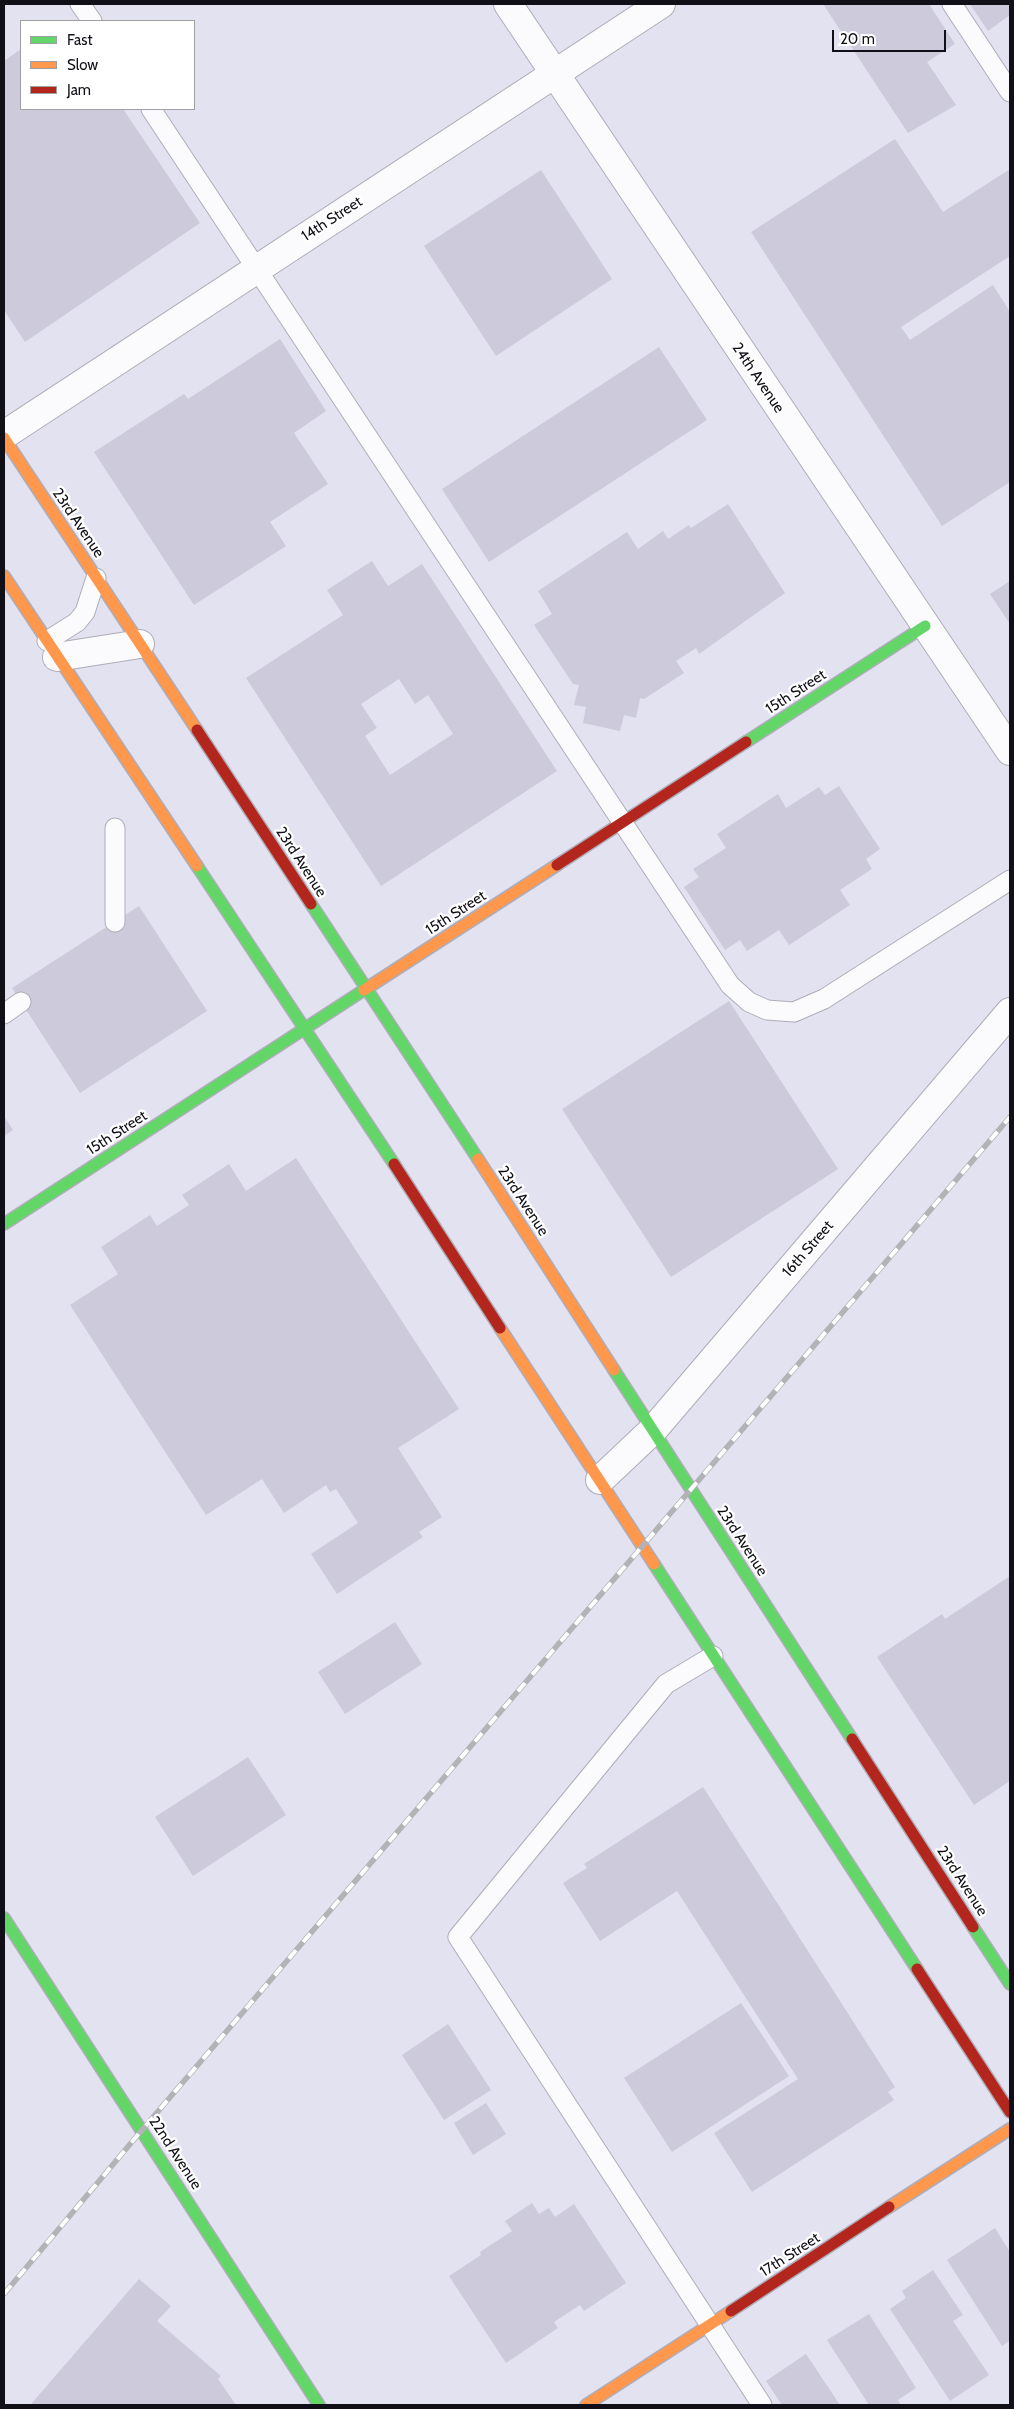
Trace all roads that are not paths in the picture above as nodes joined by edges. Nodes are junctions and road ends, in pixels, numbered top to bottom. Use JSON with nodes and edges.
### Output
{"nodes":[{"id":1,"x":80,"y":4,"type":"edge"},
{"id":2,"x":508,"y":4,"type":"edge"},
{"id":3,"x":661,"y":4,"type":"edge"},
{"id":4,"x":952,"y":4,"type":"edge"},
{"id":5,"x":91,"y":20,"type":"edge"},
{"id":6,"x":554,"y":73,"type":"junction"},
{"id":7,"x":1010,"y":92,"type":"edge"},
{"id":8,"x":152,"y":110,"type":"edge"},
{"id":9,"x":258,"y":268,"type":"junction"},
{"id":10,"x":4,"y":436,"type":"edge"},
{"id":11,"x":4,"y":576,"type":"edge"},
{"id":12,"x":96,"y":578,"type":"junction"},
{"id":13,"x":925,"y":626,"type":"junction"},
{"id":14,"x":140,"y":644,"type":"junction"},
{"id":15,"x":52,"y":649,"type":"junction"},
{"id":16,"x":1010,"y":751,"type":"edge"},
{"id":17,"x":623,"y":822,"type":"junction"},
{"id":18,"x":115,"y":828,"type":"dead end"},
{"id":19,"x":1010,"y":880,"type":"edge"},
{"id":20,"x":115,"y":922,"type":"dead end"},
{"id":21,"x":366,"y":989,"type":"junction"},
{"id":22,"x":21,"y":1002,"type":"dead end"},
{"id":23,"x":1010,"y":1012,"type":"edge"},
{"id":24,"x":4,"y":1014,"type":"edge"},
{"id":25,"x":306,"y":1029,"type":"junction"},
{"id":26,"x":4,"y":1224,"type":"edge"},
{"id":27,"x":654,"y":1429,"type":"junction"},
{"id":28,"x":600,"y":1480,"type":"junction"},
{"id":29,"x":713,"y":1656,"type":"junction"},
{"id":30,"x":4,"y":1918,"type":"edge"},
{"id":31,"x":1010,"y":1984,"type":"edge"},
{"id":32,"x":1010,"y":2112,"type":"edge"},
{"id":33,"x":1010,"y":2130,"type":"edge"},
{"id":34,"x":710,"y":2324,"type":"junction"},
{"id":35,"x":319,"y":2405,"type":"edge"},
{"id":36,"x":586,"y":2405,"type":"edge"},
{"id":37,"x":762,"y":2405,"type":"edge"}],
"edges":[{"from":1,"to":5,"type":"lane"},
{"from":2,"to":6,"type":"street","name":"24th Avenue"},
{"from":3,"to":6,"type":"street","name":"14th Street"},
{"from":4,"to":7,"type":"lane"},
{"from":6,"to":9,"type":"street","name":"14th Street"},
{"from":6,"to":13,"type":"street","name":"24th Avenue"},
{"from":8,"to":9,"type":"lane"},
{"from":9,"to":10,"type":"street","name":"14th Street"},
{"from":9,"to":17,"type":"lane"},
{"from":10,"to":12,"type":"street","name":"23rd Avenue"},
{"from":11,"to":15,"type":"street"},
{"from":12,"to":14,"type":"street","name":"23rd Avenue"},
{"from":12,"to":15,"type":"lane"},
{"from":13,"to":16,"type":"street","name":"24th Avenue"},
{"from":13,"to":17,"type":"street","name":"15th Street"},
{"from":14,"to":15,"type":"street"},
{"from":14,"to":21,"type":"street","name":"23rd Avenue"},
{"from":15,"to":25,"type":"street"},
{"from":17,"to":19,"type":"lane"},
{"from":17,"to":21,"type":"street","name":"15th Street"},
{"from":18,"to":20,"type":"lane"},
{"from":21,"to":25,"type":"street","name":"15th Street"},
{"from":21,"to":27,"type":"street","name":"23rd Avenue"},
{"from":22,"to":24,"type":"lane"},
{"from":23,"to":27,"type":"street","name":"16th Street"},
{"from":25,"to":26,"type":"street","name":"15th Street"},
{"from":25,"to":28,"type":"street"},
{"from":27,"to":28,"type":"street","name":"16th Street"},
{"from":27,"to":31,"type":"street","name":"23rd Avenue"},
{"from":28,"to":29,"type":"street"},
{"from":29,"to":32,"type":"street"},
{"from":29,"to":34,"type":"lane"},
{"from":30,"to":35,"type":"street","name":"22nd Avenue"},
{"from":33,"to":34,"type":"street","name":"17th Street"},
{"from":34,"to":36,"type":"street","name":"17th Street"},
{"from":34,"to":37,"type":"lane"}]}
